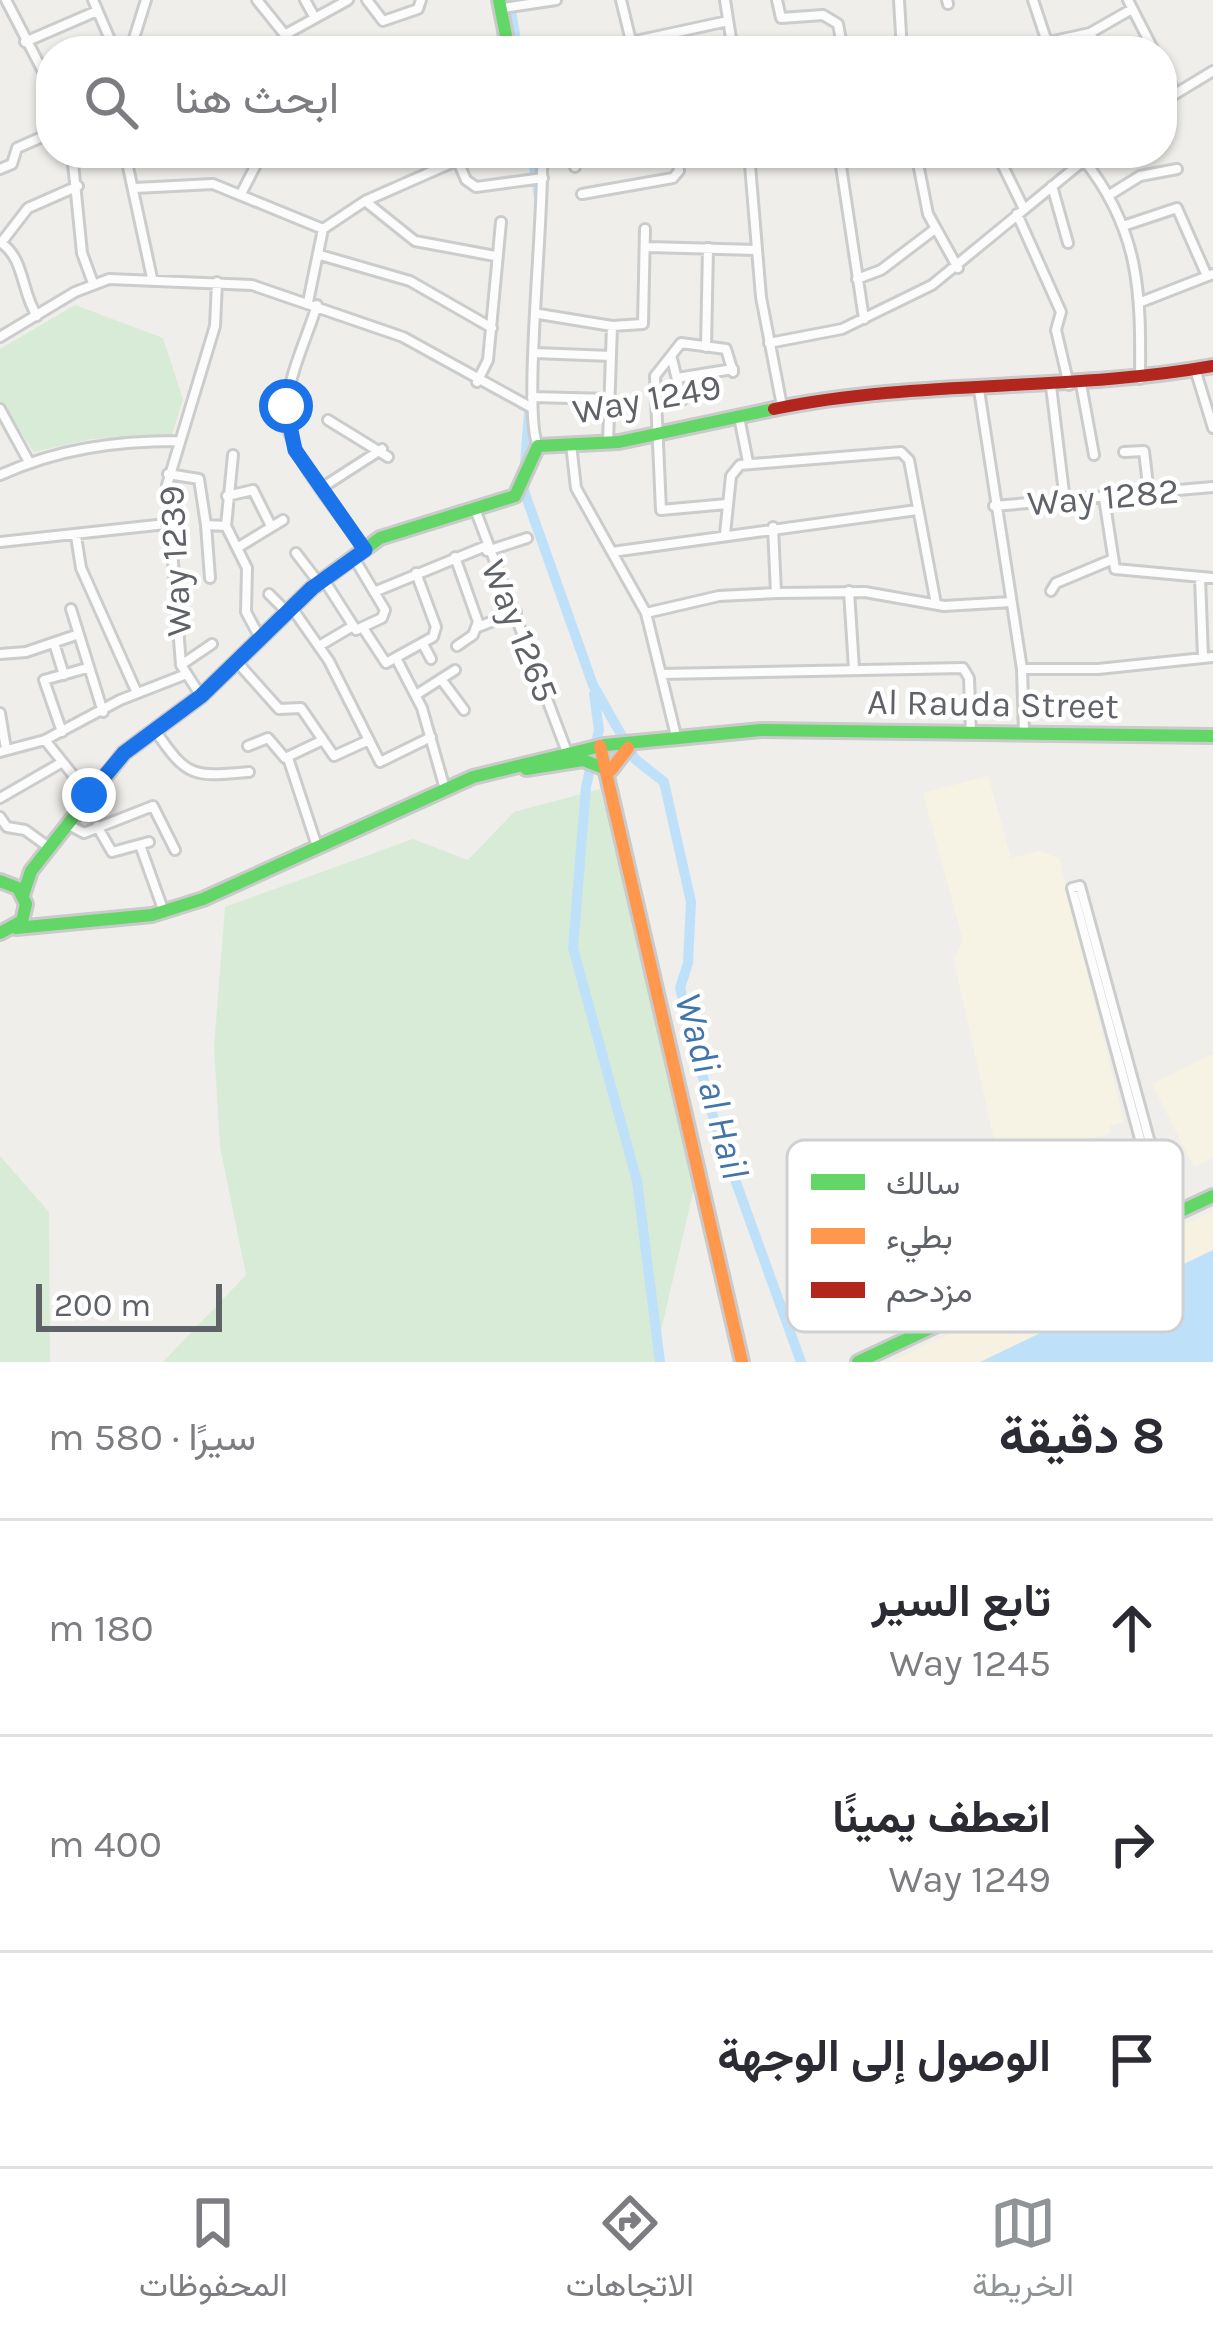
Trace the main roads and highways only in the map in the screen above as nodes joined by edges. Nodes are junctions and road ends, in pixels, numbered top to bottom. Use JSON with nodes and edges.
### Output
{"nodes":[{"id":1,"x":501,"y":4,"type":"edge"},
{"id":2,"x":506,"y":36,"type":"edge"},
{"id":3,"x":1213,"y":366,"type":"edge"},
{"id":4,"x":1213,"y":736,"type":"edge"},
{"id":5,"x":676,"y":738,"type":"junction"},
{"id":6,"x":603,"y":748,"type":"junction"},
{"id":7,"x":628,"y":748,"type":"junction"},
{"id":8,"x":526,"y":769,"type":"junction"},
{"id":9,"x":609,"y":770,"type":"junction"},
{"id":10,"x":465,"y":782,"type":"junction"},
{"id":11,"x":46,"y":852,"type":"junction"},
{"id":12,"x":1,"y":881,"type":"edge"},
{"id":13,"x":24,"y":899,"type":"junction"},
{"id":14,"x":79,"y":920,"type":"junction"},
{"id":15,"x":6,"y":932,"type":"edge"},
{"id":16,"x":1213,"y":1196,"type":"edge"},
{"id":17,"x":1183,"y":1210,"type":"edge"},
{"id":18,"x":922,"y":1332,"type":"edge"},
{"id":19,"x":742,"y":1362,"type":"edge"},
{"id":20,"x":858,"y":1362,"type":"edge"}],
"edges":[{"from":1,"to":2,"type":"main road"},
{"from":3,"to":11,"type":"main road","name":"Way 1249"},
{"from":4,"to":5,"type":"main road","name":"Al Rauda Street"},
{"from":5,"to":6,"type":"main road","name":"Al Rauda Street"},
{"from":5,"to":7,"type":"main road","name":"Al Rauda Street"},
{"from":6,"to":7,"type":"main road","name":"Al Rauda Street"},
{"from":6,"to":8,"type":"main road","name":"Al Rauda Street"},
{"from":6,"to":9,"type":"main road"},
{"from":6,"to":10,"type":"main road","name":"Al Rauda Street"},
{"from":7,"to":9,"type":"main road"},
{"from":8,"to":9,"type":"main road"},
{"from":8,"to":10,"type":"main road","name":"Al Rauda Street"},
{"from":9,"to":19,"type":"main road"},
{"from":10,"to":14,"type":"main road","name":"Al Rauda Street"},
{"from":11,"to":12,"type":"main road","name":"Way 1249"},
{"from":11,"to":13,"type":"main road","name":"Way 1249"},
{"from":12,"to":13,"type":"main road","name":"Al Rauda Street"},
{"from":13,"to":14,"type":"main road","name":"Al Rauda Street"},
{"from":13,"to":15,"type":"main road","name":"Way 1249"},
{"from":14,"to":15,"type":"main road","name":"Al Rauda Street"},
{"from":16,"to":17,"type":"main road"},
{"from":18,"to":20,"type":"main road"}]}
